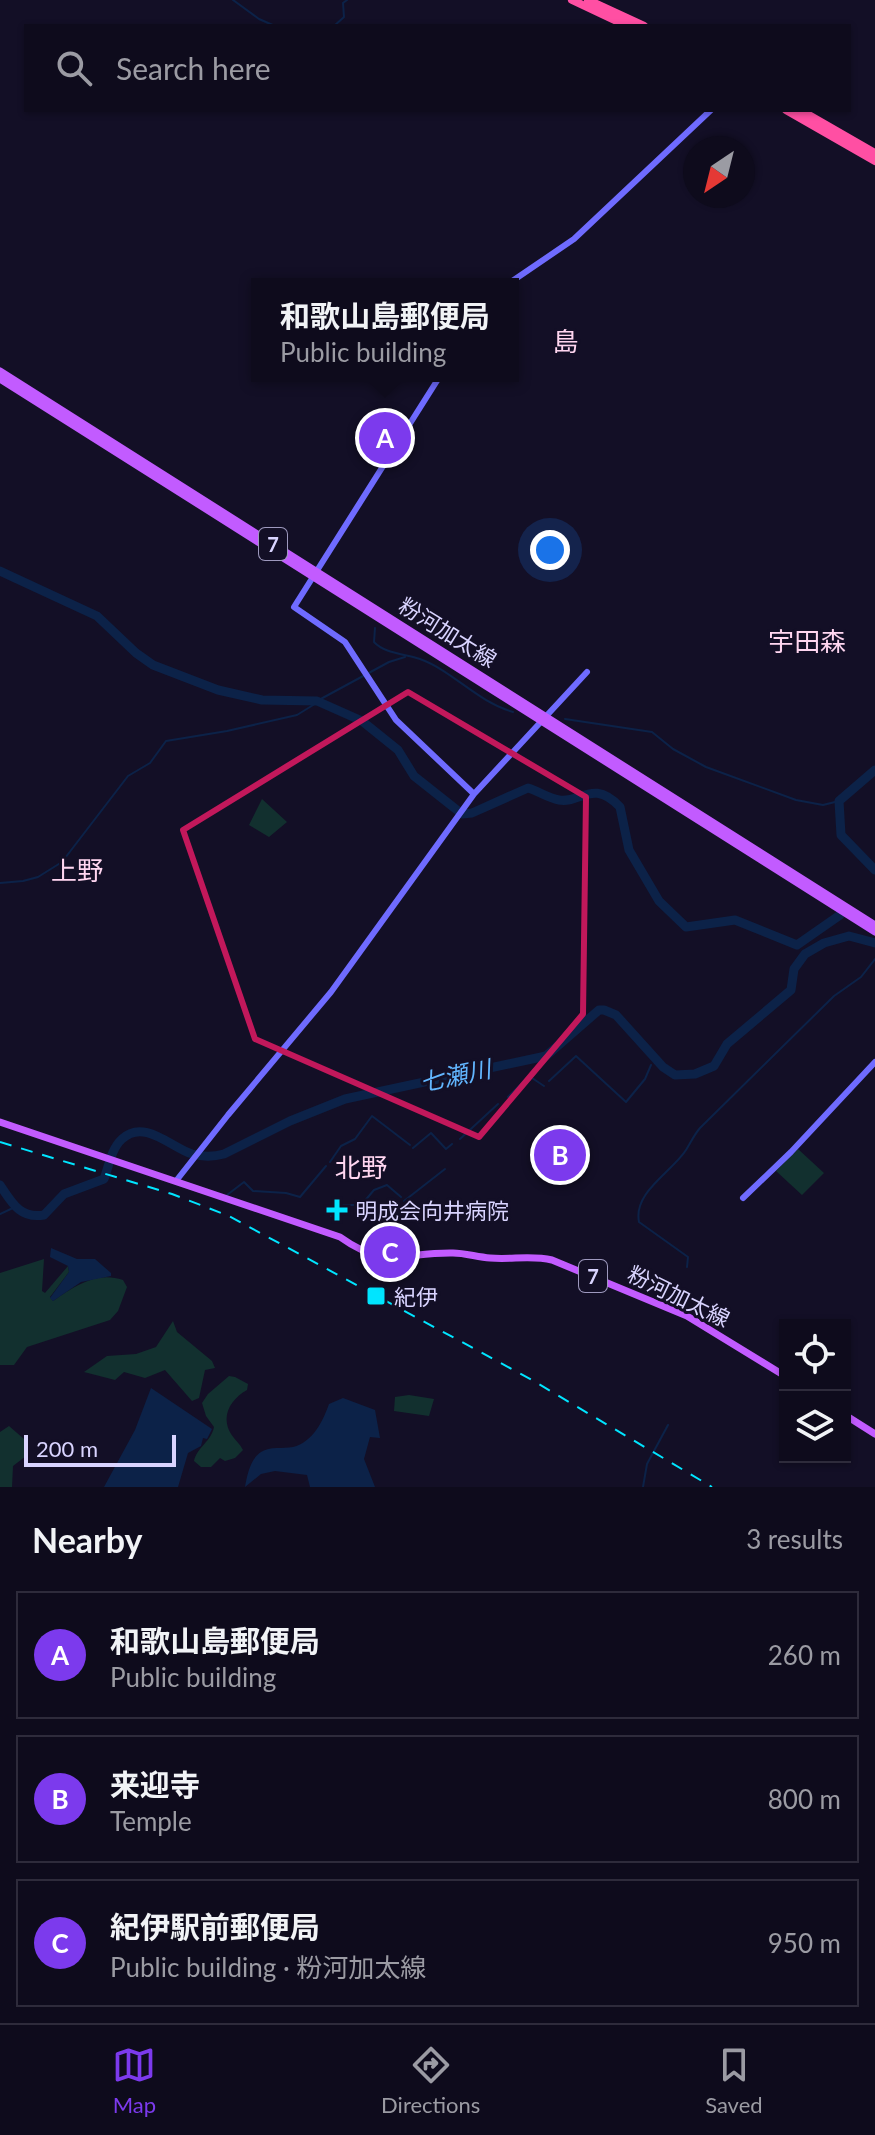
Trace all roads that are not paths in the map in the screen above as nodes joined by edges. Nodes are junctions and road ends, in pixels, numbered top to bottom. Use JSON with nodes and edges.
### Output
{"nodes":[{"id":1,"x":572,"y":0,"type":"edge"},
{"id":2,"x":588,"y":0,"type":"edge"},
{"id":3,"x":623,"y":24,"type":"edge"},
{"id":4,"x":640,"y":24,"type":"edge"},
{"id":5,"x":709,"y":112,"type":"edge"},
{"id":6,"x":789,"y":112,"type":"edge"},
{"id":7,"x":803,"y":112,"type":"edge"},
{"id":8,"x":875,"y":153,"type":"edge"},
{"id":9,"x":875,"y":161,"type":"edge"},
{"id":10,"x":517,"y":278,"type":"edge"},
{"id":11,"x":0,"y":371,"type":"edge"},
{"id":12,"x":0,"y":379,"type":"edge"},
{"id":13,"x":436,"y":382,"type":"edge"},
{"id":14,"x":315,"y":573,"type":"junction"},
{"id":15,"x":587,"y":672,"type":"dead end"},
{"id":16,"x":544,"y":718,"type":"junction"},
{"id":17,"x":474,"y":794,"type":"junction"},
{"id":18,"x":875,"y":925,"type":"edge"},
{"id":19,"x":875,"y":932,"type":"edge"},
{"id":20,"x":875,"y":1062,"type":"edge"},
{"id":21,"x":0,"y":1122,"type":"edge"},
{"id":22,"x":176,"y":1181,"type":"junction"},
{"id":23,"x":743,"y":1198,"type":"dead end"},
{"id":24,"x":779,"y":1372,"type":"edge"},
{"id":25,"x":851,"y":1419,"type":"edge"},
{"id":26,"x":875,"y":1434,"type":"edge"}],
"edges":[{"from":1,"to":3,"type":"highway"},
{"from":2,"to":4,"type":"highway"},
{"from":5,"to":10,"type":"street"},
{"from":6,"to":9,"type":"highway"},
{"from":7,"to":8,"type":"highway"},
{"from":11,"to":14,"type":"main road","name":"粉河加太線","number":"7"},
{"from":12,"to":14,"type":"main road","name":"粉河加太線","number":"7"},
{"from":13,"to":14,"type":"street"},
{"from":14,"to":16,"type":"main road","name":"粉河加太線","number":"7"},
{"from":14,"to":17,"type":"street"},
{"from":15,"to":16,"type":"street"},
{"from":16,"to":17,"type":"street"},
{"from":16,"to":18,"type":"main road","name":"粉河加太線","number":"7"},
{"from":16,"to":19,"type":"main road","name":"粉河加太線","number":"7"},
{"from":17,"to":22,"type":"street"},
{"from":20,"to":23,"type":"street"},
{"from":21,"to":22,"type":"main road","name":"粉河加太線","number":"7"},
{"from":22,"to":24,"type":"main road","name":"粉河加太線","number":"7"},
{"from":25,"to":26,"type":"main road"}]}
